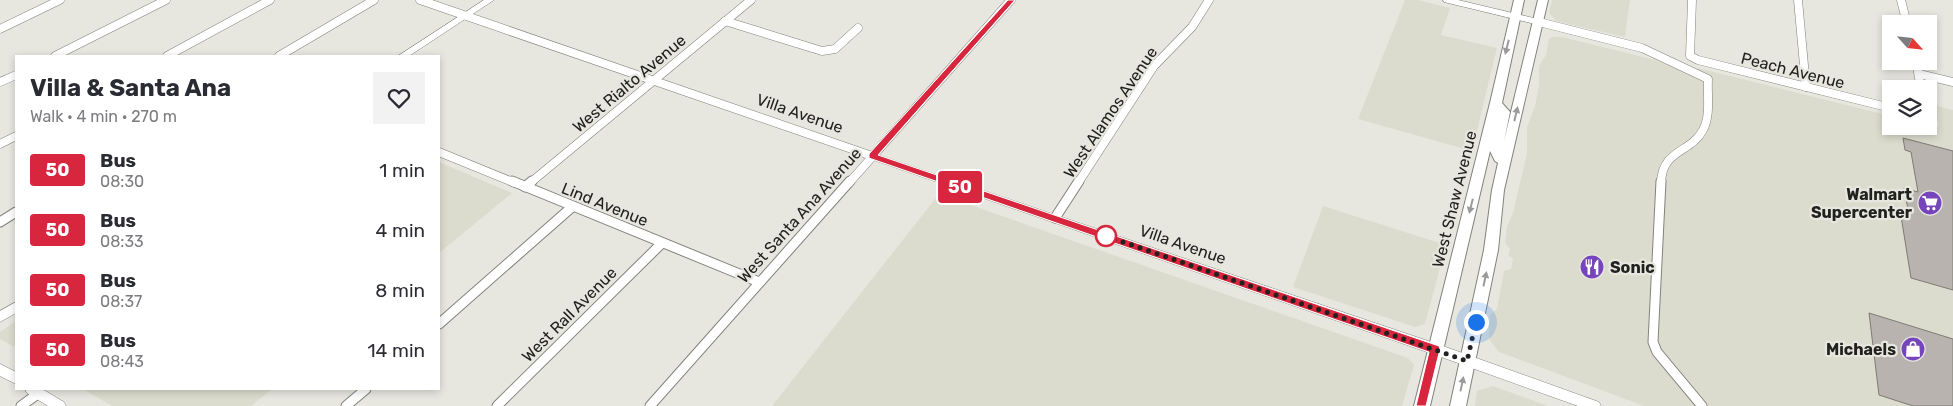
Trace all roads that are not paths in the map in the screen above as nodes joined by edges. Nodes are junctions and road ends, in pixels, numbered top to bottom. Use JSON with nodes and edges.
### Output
{"nodes":[{"id":1,"x":60,"y":0,"type":"edge"},
{"id":2,"x":166,"y":0,"type":"edge"},
{"id":3,"x":270,"y":0,"type":"edge"},
{"id":4,"x":374,"y":0,"type":"edge"},
{"id":5,"x":420,"y":0,"type":"edge"},
{"id":6,"x":490,"y":0,"type":"edge"},
{"id":7,"x":751,"y":0,"type":"edge"},
{"id":8,"x":1011,"y":0,"type":"edge"},
{"id":9,"x":1209,"y":0,"type":"edge"},
{"id":10,"x":1447,"y":0,"type":"edge"},
{"id":11,"x":1519,"y":0,"type":"edge"},
{"id":12,"x":1543,"y":0,"type":"edge"},
{"id":13,"x":1692,"y":0,"type":"edge"},
{"id":14,"x":1798,"y":0,"type":"edge"},
{"id":15,"x":1901,"y":0,"type":"edge"},
{"id":16,"x":1905,"y":15,"type":"edge"},
{"id":17,"x":466,"y":16,"type":"junction"},
{"id":18,"x":1514,"y":16,"type":"junction"},
{"id":19,"x":725,"y":21,"type":"junction"},
{"id":20,"x":1539,"y":22,"type":"junction"},
{"id":21,"x":858,"y":28,"type":"dead end"},
{"id":22,"x":0,"y":29,"type":"edge"},
{"id":23,"x":57,"y":55,"type":"edge"},
{"id":24,"x":169,"y":55,"type":"edge"},
{"id":25,"x":281,"y":55,"type":"edge"},
{"id":26,"x":406,"y":55,"type":"edge"},
{"id":27,"x":1918,"y":70,"type":"edge"},
{"id":28,"x":1919,"y":74,"type":"junction"},
{"id":29,"x":15,"y":75,"type":"edge"},
{"id":30,"x":653,"y":80,"type":"junction"},
{"id":31,"x":1920,"y":80,"type":"edge"},
{"id":32,"x":0,"y":82,"type":"edge"},
{"id":33,"x":1953,"y":82,"type":"edge"},
{"id":34,"x":1806,"y":87,"type":"junction"},
{"id":35,"x":1496,"y":103,"type":"junction"},
{"id":36,"x":1882,"y":106,"type":"edge"},
{"id":37,"x":15,"y":136,"type":"edge"},
{"id":38,"x":0,"y":144,"type":"edge"},
{"id":39,"x":440,"y":152,"type":"edge"},
{"id":40,"x":872,"y":156,"type":"junction"},
{"id":41,"x":1505,"y":161,"type":"junction"},
{"id":42,"x":525,"y":187,"type":"junction"},
{"id":43,"x":572,"y":207,"type":"junction"},
{"id":44,"x":15,"y":213,"type":"edge"},
{"id":45,"x":1055,"y":218,"type":"junction"},
{"id":46,"x":0,"y":222,"type":"edge"},
{"id":47,"x":662,"y":243,"type":"junction"},
{"id":48,"x":760,"y":282,"type":"junction"},
{"id":49,"x":15,"y":308,"type":"edge"},
{"id":50,"x":0,"y":317,"type":"edge"},
{"id":51,"x":440,"y":323,"type":"edge"},
{"id":52,"x":1435,"y":349,"type":"junction"},
{"id":53,"x":1467,"y":361,"type":"junction"},
{"id":54,"x":0,"y":369,"type":"edge"},
{"id":55,"x":15,"y":378,"type":"edge"},
{"id":56,"x":365,"y":390,"type":"edge"},
{"id":57,"x":36,"y":391,"type":"edge"},
{"id":58,"x":20,"y":406,"type":"edge"},
{"id":59,"x":59,"y":406,"type":"edge"},
{"id":60,"x":346,"y":406,"type":"edge"},
{"id":61,"x":497,"y":406,"type":"edge"},
{"id":62,"x":650,"y":406,"type":"edge"},
{"id":63,"x":1422,"y":406,"type":"edge"},
{"id":64,"x":1458,"y":406,"type":"edge"},
{"id":65,"x":1594,"y":406,"type":"edge"},
{"id":66,"x":1702,"y":406,"type":"edge"}],
"edges":[{"from":1,"to":22,"type":"street"},
{"from":2,"to":23,"type":"street"},
{"from":3,"to":24,"type":"street"},
{"from":4,"to":25,"type":"street"},
{"from":5,"to":17,"type":"street","name":"Villa Avenue"},
{"from":6,"to":17,"type":"street"},
{"from":7,"to":19,"type":"street","name":"West Rialto Avenue"},
{"from":8,"to":40,"type":"street","name":"West Santa Ana Avenue"},
{"from":9,"to":45,"type":"street","name":"West Alamos Avenue"},
{"from":10,"to":18,"type":"street"},
{"from":11,"to":18,"type":"main road","name":"West Shaw Avenue"},
{"from":12,"to":20,"type":"main road"},
{"from":13,"to":34,"type":"street","name":"Peach Avenue"},
{"from":14,"to":34,"type":"street"},
{"from":15,"to":16,"type":"street"},
{"from":17,"to":26,"type":"street"},
{"from":17,"to":30,"type":"street","name":"Villa Avenue"},
{"from":18,"to":20,"type":"street"},
{"from":18,"to":35,"type":"main road","name":"West Shaw Avenue","one_way":true},
{"from":19,"to":21,"type":"street"},
{"from":19,"to":30,"type":"street","name":"West Rialto Avenue"},
{"from":41,"to":20,"type":"main road","one_way":true},
{"from":20,"to":66,"type":"street"},
{"from":27,"to":28,"type":"street"},
{"from":28,"to":31,"type":"street"},
{"from":28,"to":33,"type":"street"},
{"from":29,"to":32,"type":"street"},
{"from":30,"to":40,"type":"street","name":"Villa Avenue"},
{"from":30,"to":42,"type":"street","name":"West Rialto Avenue"},
{"from":34,"to":36,"type":"street","name":"Peach Avenue"},
{"from":35,"to":41,"type":"main road"},
{"from":35,"to":52,"type":"main road","name":"West Shaw Avenue","one_way":true},
{"from":37,"to":38,"type":"street"},
{"from":39,"to":42,"type":"street","name":"Lind Avenue"},
{"from":40,"to":45,"type":"street","name":"Villa Avenue"},
{"from":40,"to":48,"type":"street","name":"West Santa Ana Avenue"},
{"from":53,"to":41,"type":"main road","one_way":true},
{"from":42,"to":43,"type":"street","name":"Lind Avenue"},
{"from":43,"to":47,"type":"street","name":"Lind Avenue"},
{"from":43,"to":51,"type":"street"},
{"from":44,"to":46,"type":"street"},
{"from":45,"to":52,"type":"street","name":"Villa Avenue"},
{"from":47,"to":48,"type":"street","name":"Lind Avenue"},
{"from":47,"to":61,"type":"street","name":"West Rall Avenue"},
{"from":48,"to":62,"type":"street","name":"West Santa Ana Avenue"},
{"from":49,"to":50,"type":"street"},
{"from":52,"to":53,"type":"street","name":"Villa Avenue"},
{"from":52,"to":63,"type":"main road","name":"West Shaw Avenue"},
{"from":64,"to":53,"type":"main road","one_way":true},
{"from":53,"to":65,"type":"street","name":"Villa Avenue"},
{"from":54,"to":55,"type":"street"},
{"from":56,"to":60,"type":"street"},
{"from":57,"to":58,"type":"street"},
{"from":57,"to":59,"type":"street"}]}
